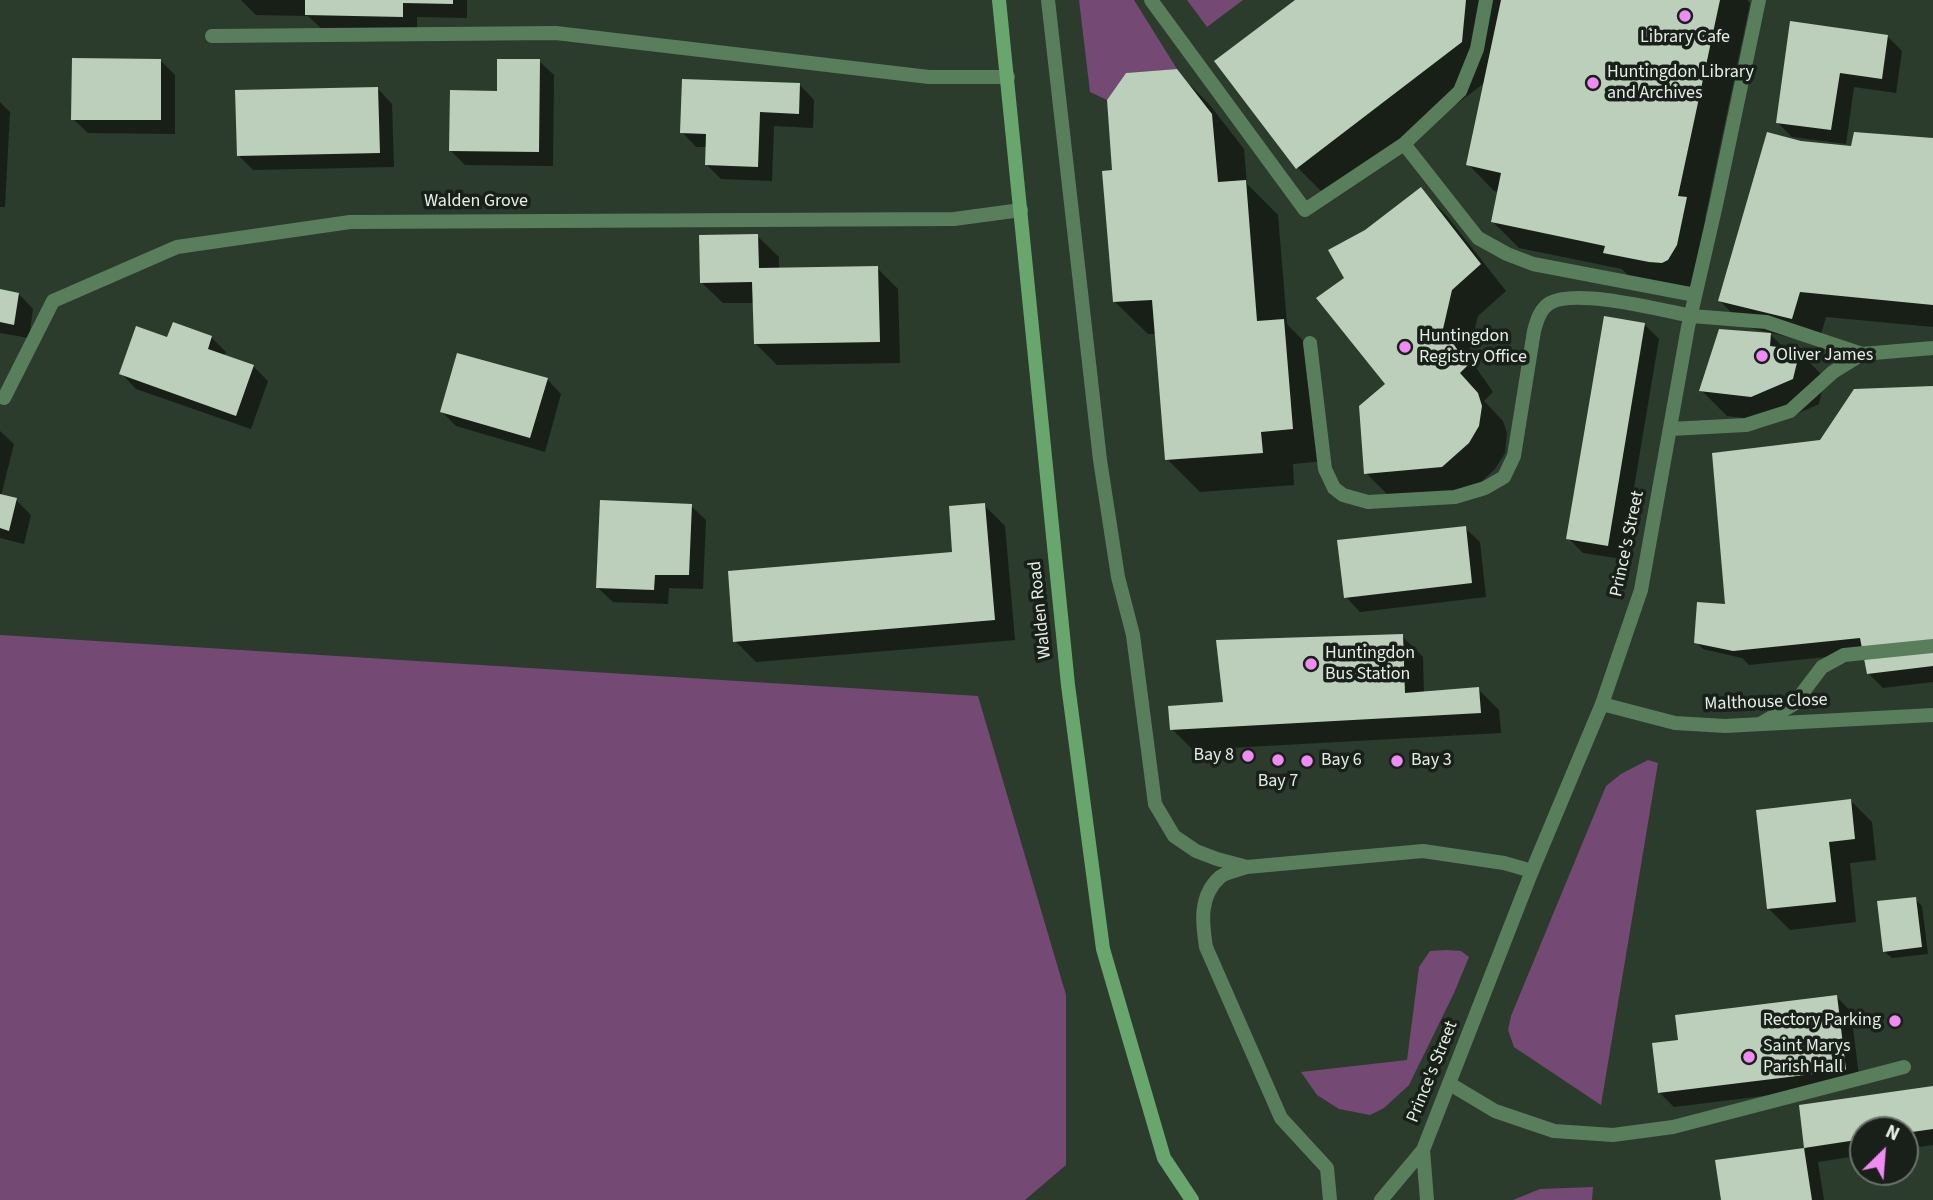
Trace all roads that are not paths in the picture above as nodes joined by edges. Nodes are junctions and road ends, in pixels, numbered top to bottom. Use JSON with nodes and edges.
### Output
{"nodes":[{"id":1,"x":999,"y":0,"type":"edge"},
{"id":2,"x":1048,"y":0,"type":"edge"},
{"id":3,"x":1151,"y":0,"type":"edge"},
{"id":4,"x":1486,"y":0,"type":"edge"},
{"id":5,"x":1759,"y":0,"type":"edge"},
{"id":6,"x":212,"y":36,"type":"dead end"},
{"id":7,"x":1008,"y":77,"type":"junction"},
{"id":8,"x":1404,"y":144,"type":"junction"},
{"id":9,"x":1021,"y":210,"type":"junction"},
{"id":10,"x":1695,"y":296,"type":"junction"},
{"id":11,"x":1692,"y":316,"type":"junction"},
{"id":12,"x":1310,"y":343,"type":"dead end"},
{"id":13,"x":1933,"y":348,"type":"edge"},
{"id":14,"x":1862,"y":354,"type":"junction"},
{"id":15,"x":4,"y":398,"type":"dead end"},
{"id":16,"x":1670,"y":429,"type":"junction"},
{"id":17,"x":1933,"y":646,"type":"edge"},
{"id":18,"x":1602,"y":704,"type":"junction"},
{"id":19,"x":1933,"y":715,"type":"edge"},
{"id":20,"x":1760,"y":724,"type":"junction"},
{"id":21,"x":1247,"y":867,"type":"junction"},
{"id":22,"x":1532,"y":871,"type":"junction"},
{"id":23,"x":1905,"y":1067,"type":"dead end"},
{"id":24,"x":1450,"y":1084,"type":"junction"},
{"id":25,"x":1423,"y":1150,"type":"junction"},
{"id":26,"x":1192,"y":1200,"type":"edge"},
{"id":27,"x":1330,"y":1200,"type":"edge"},
{"id":28,"x":1381,"y":1200,"type":"edge"},
{"id":29,"x":1427,"y":1200,"type":"edge"}],
"edges":[{"from":1,"to":7,"type":"main road","name":"Walden Road"},
{"from":2,"to":21,"type":"street"},
{"from":3,"to":8,"type":"street"},
{"from":4,"to":8,"type":"street"},
{"from":5,"to":10,"type":"street","name":"Prince's Street"},
{"from":6,"to":7,"type":"street"},
{"from":7,"to":9,"type":"main road","name":"Walden Road"},
{"from":8,"to":10,"type":"street"},
{"from":9,"to":15,"type":"street","name":"Walden Grove"},
{"from":9,"to":26,"type":"main road","name":"Walden Road"},
{"from":10,"to":11,"type":"street","name":"Prince's Street"},
{"from":11,"to":12,"type":"street"},
{"from":11,"to":14,"type":"street"},
{"from":11,"to":16,"type":"street","name":"Prince's Street"},
{"from":13,"to":14,"type":"street"},
{"from":14,"to":16,"type":"street"},
{"from":16,"to":18,"type":"street","name":"Prince's Street"},
{"from":17,"to":20,"type":"street"},
{"from":18,"to":20,"type":"street","name":"Malthouse Close"},
{"from":18,"to":22,"type":"street","name":"Prince's Street"},
{"from":19,"to":20,"type":"street","name":"Malthouse Close"},
{"from":21,"to":22,"type":"street"},
{"from":21,"to":27,"type":"street"},
{"from":22,"to":24,"type":"street","name":"Prince's Street"},
{"from":23,"to":24,"type":"street"},
{"from":24,"to":25,"type":"street","name":"Prince's Street"},
{"from":25,"to":28,"type":"street","name":"Prince's Street"},
{"from":25,"to":29,"type":"street","name":"Prince's Street"}]}
